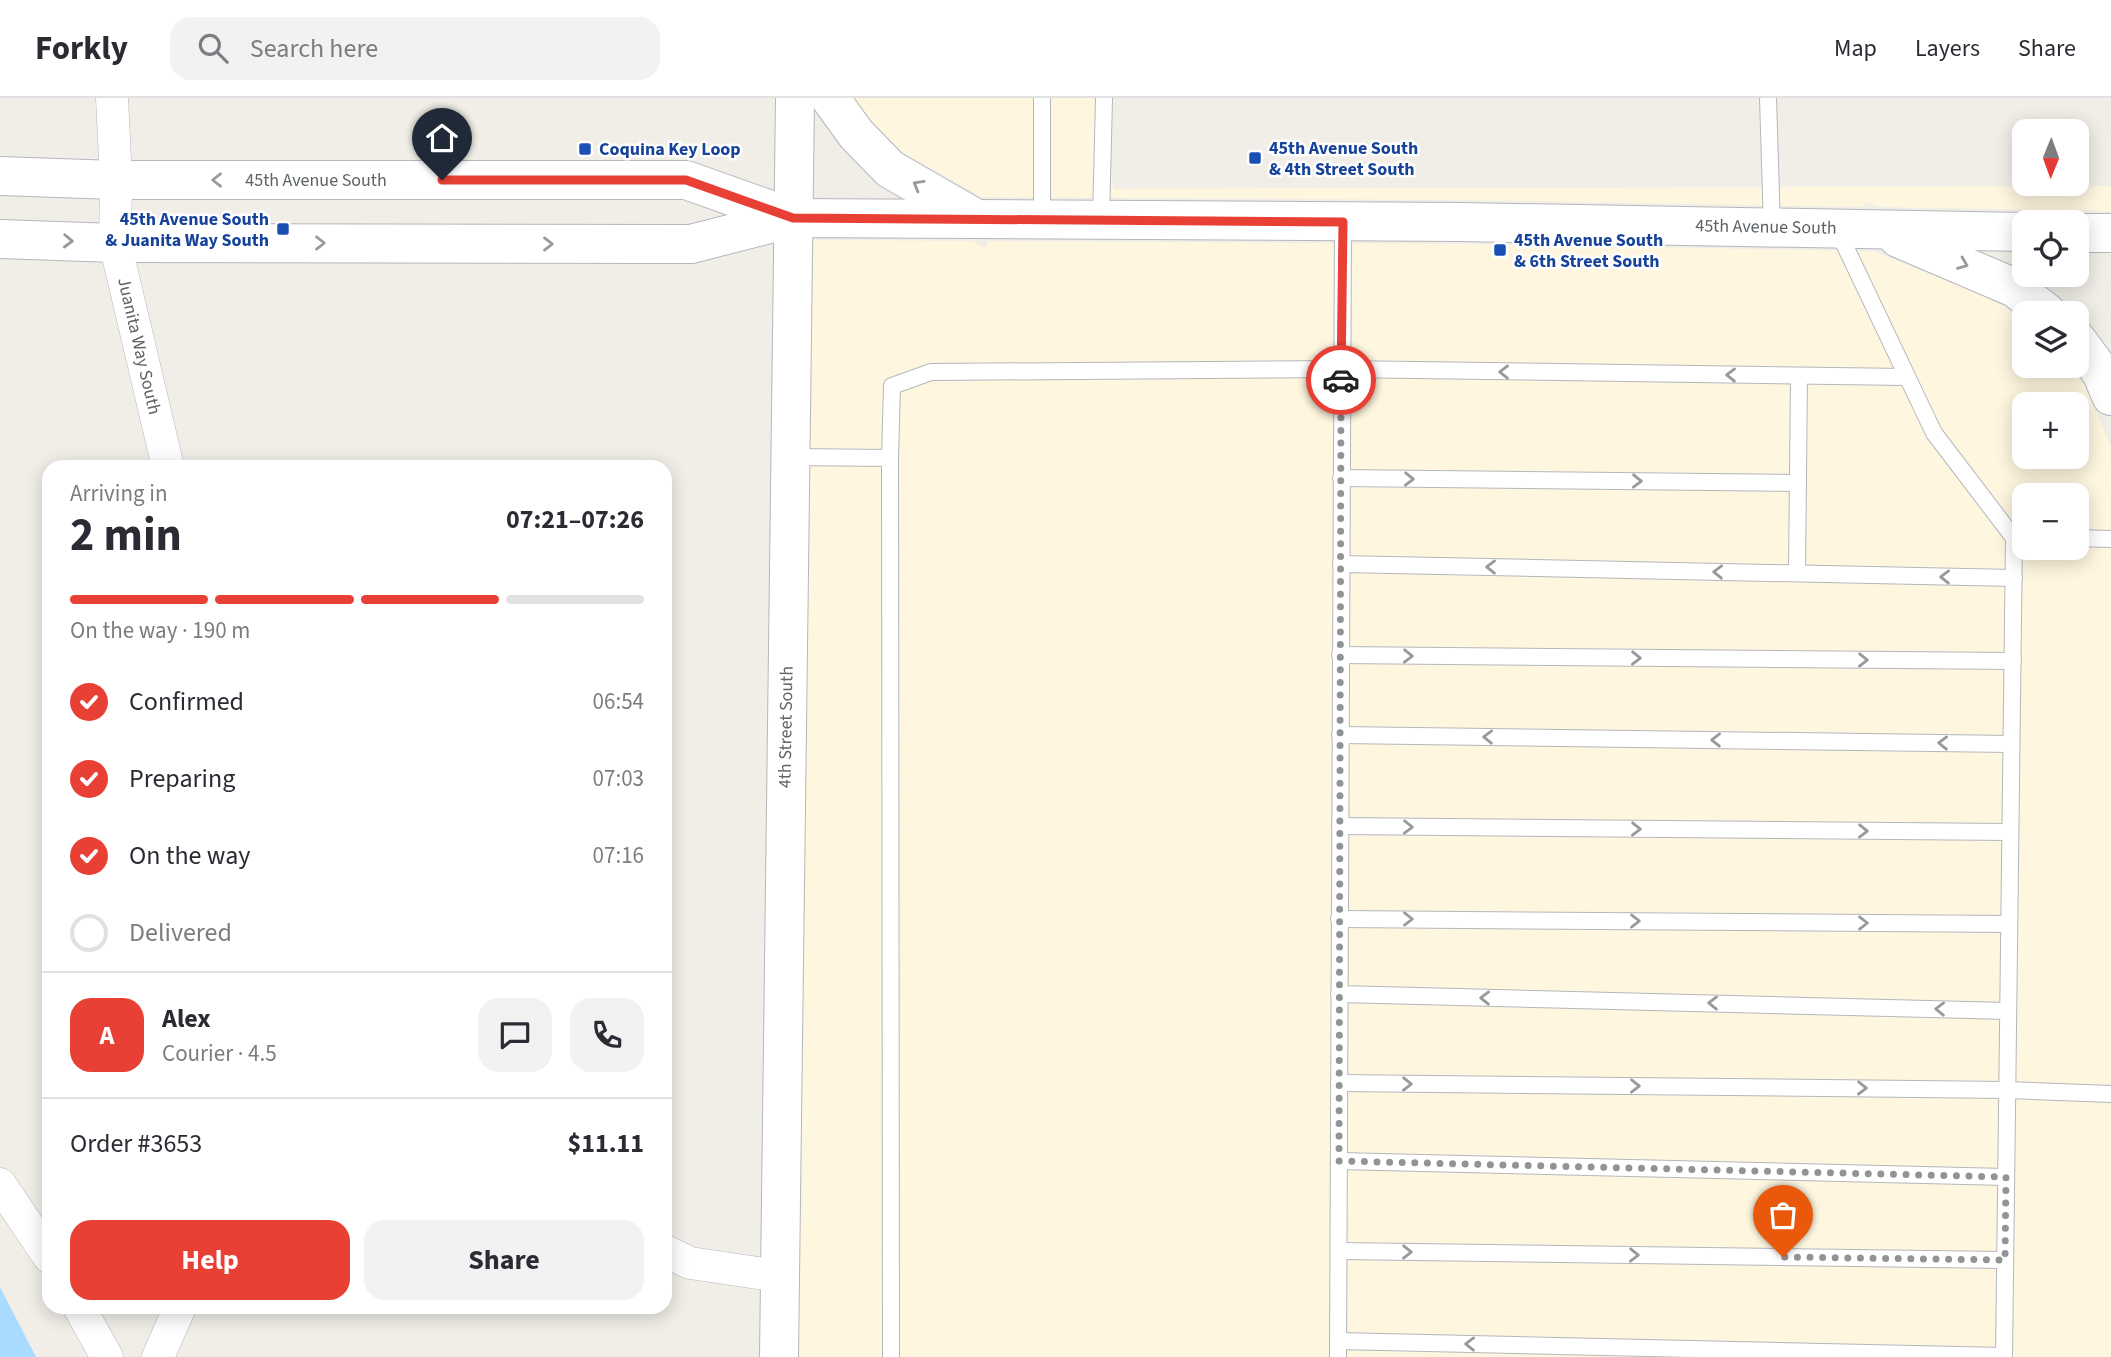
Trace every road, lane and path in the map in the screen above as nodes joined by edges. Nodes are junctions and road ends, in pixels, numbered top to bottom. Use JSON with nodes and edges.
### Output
{"nodes":[{"id":1,"x":112,"y":98,"type":"edge"},
{"id":2,"x":795,"y":98,"type":"edge"},
{"id":3,"x":830,"y":98,"type":"edge"},
{"id":4,"x":1042,"y":98,"type":"edge"},
{"id":5,"x":1104,"y":98,"type":"edge"},
{"id":6,"x":1768,"y":98,"type":"edge"},
{"id":7,"x":0,"y":176,"type":"edge"},
{"id":8,"x":116,"y":180,"type":"junction"},
{"id":9,"x":793,"y":218,"type":"junction"},
{"id":10,"x":977,"y":219,"type":"junction"},
{"id":11,"x":1042,"y":219,"type":"junction"},
{"id":12,"x":1101,"y":220,"type":"junction"},
{"id":13,"x":1343,"y":222,"type":"junction"},
{"id":14,"x":1772,"y":227,"type":"junction"},
{"id":15,"x":1837,"y":228,"type":"junction"},
{"id":16,"x":1877,"y":229,"type":"junction"},
{"id":17,"x":2012,"y":232,"type":"edge"},
{"id":18,"x":2089,"y":233,"type":"edge"},
{"id":19,"x":2111,"y":233,"type":"edge"},
{"id":20,"x":0,"y":239,"type":"edge"},
{"id":21,"x":115,"y":243,"type":"junction"},
{"id":22,"x":2032,"y":301,"type":"edge"},
{"id":23,"x":2089,"y":356,"type":"edge"},
{"id":24,"x":1341,"y":369,"type":"junction"},
{"id":25,"x":1799,"y":376,"type":"junction"},
{"id":26,"x":1907,"y":377,"type":"junction"},
{"id":27,"x":2111,"y":396,"type":"edge"},
{"id":28,"x":790,"y":457,"type":"junction"},
{"id":29,"x":890,"y":458,"type":"junction"},
{"id":30,"x":166,"y":460,"type":"edge"},
{"id":31,"x":1341,"y":478,"type":"junction"},
{"id":32,"x":1798,"y":483,"type":"junction"},
{"id":33,"x":2012,"y":529,"type":"edge"},
{"id":34,"x":2089,"y":538,"type":"edge"},
{"id":35,"x":2111,"y":539,"type":"edge"},
{"id":36,"x":2016,"y":560,"type":"edge"},
{"id":37,"x":1341,"y":564,"type":"junction"},
{"id":38,"x":1797,"y":573,"type":"junction"},
{"id":39,"x":2014,"y":578,"type":"junction"},
{"id":40,"x":1340,"y":655,"type":"junction"},
{"id":41,"x":2013,"y":661,"type":"junction"},
{"id":42,"x":1340,"y":735,"type":"junction"},
{"id":43,"x":2011,"y":744,"type":"junction"},
{"id":44,"x":1340,"y":826,"type":"junction"},
{"id":45,"x":2010,"y":832,"type":"junction"},
{"id":46,"x":1339,"y":919,"type":"junction"},
{"id":47,"x":2009,"y":924,"type":"junction"},
{"id":48,"x":1339,"y":994,"type":"junction"},
{"id":49,"x":2008,"y":1011,"type":"junction"},
{"id":50,"x":1339,"y":1083,"type":"junction"},
{"id":51,"x":2007,"y":1090,"type":"junction"},
{"id":52,"x":2111,"y":1094,"type":"edge"},
{"id":53,"x":1339,"y":1161,"type":"junction"},
{"id":54,"x":2006,"y":1177,"type":"junction"},
{"id":55,"x":0,"y":1184,"type":"edge"},
{"id":56,"x":42,"y":1247,"type":"edge"},
{"id":57,"x":1339,"y":1251,"type":"junction"},
{"id":58,"x":672,"y":1254,"type":"edge"},
{"id":59,"x":2005,"y":1260,"type":"junction"},
{"id":60,"x":779,"y":1276,"type":"junction"},
{"id":61,"x":83,"y":1314,"type":"edge"},
{"id":62,"x":177,"y":1314,"type":"edge"},
{"id":63,"x":1338,"y":1349,"type":"edge"},
{"id":64,"x":2004,"y":1356,"type":"edge"},
{"id":65,"x":107,"y":1357,"type":"edge"},
{"id":66,"x":158,"y":1357,"type":"edge"},
{"id":67,"x":779,"y":1357,"type":"edge"},
{"id":68,"x":891,"y":1357,"type":"edge"}],
"edges":[{"from":1,"to":8,"type":"street","name":"Juanita Way South"},
{"from":2,"to":9,"type":"street","name":"4th Street South"},
{"from":10,"to":3,"type":"street","one_way":true},
{"from":4,"to":11,"type":"lane"},
{"from":5,"to":12,"type":"lane"},
{"from":6,"to":14,"type":"lane"},
{"from":7,"to":8,"type":"street","name":"45th Avenue South"},
{"from":9,"to":8,"type":"street","name":"45th Avenue South","one_way":true},
{"from":8,"to":21,"type":"street","name":"Juanita Way South"},
{"from":9,"to":10,"type":"street","name":"45th Avenue South"},
{"from":21,"to":9,"type":"street","name":"45th Avenue South","one_way":true},
{"from":9,"to":28,"type":"street","name":"4th Street South"},
{"from":10,"to":11,"type":"street","name":"45th Avenue South"},
{"from":11,"to":12,"type":"street","name":"45th Avenue South"},
{"from":12,"to":13,"type":"street","name":"45th Avenue South"},
{"from":13,"to":14,"type":"street","name":"45th Avenue South"},
{"from":13,"to":24,"type":"lane"},
{"from":14,"to":15,"type":"street","name":"45th Avenue South"},
{"from":15,"to":16,"type":"street","name":"45th Avenue South"},
{"from":15,"to":26,"type":"lane"},
{"from":16,"to":17,"type":"street","name":"45th Avenue South"},
{"from":16,"to":22,"type":"street","one_way":true},
{"from":18,"to":19,"type":"street"},
{"from":20,"to":21,"type":"street","name":"45th Avenue South","one_way":true},
{"from":21,"to":30,"type":"street","name":"Juanita Way South"},
{"from":23,"to":27,"type":"street"},
{"from":25,"to":24,"type":"lane","one_way":true},
{"from":24,"to":29,"type":"lane"},
{"from":24,"to":31,"type":"lane"},
{"from":25,"to":26,"type":"lane"},
{"from":25,"to":32,"type":"lane"},
{"from":26,"to":33,"type":"lane"},
{"from":28,"to":29,"type":"lane"},
{"from":28,"to":60,"type":"street","name":"4th Street South"},
{"from":29,"to":68,"type":"lane"},
{"from":31,"to":32,"type":"lane","one_way":true},
{"from":31,"to":37,"type":"lane"},
{"from":32,"to":38,"type":"lane"},
{"from":34,"to":35,"type":"lane"},
{"from":36,"to":39,"type":"lane"},
{"from":38,"to":37,"type":"lane","one_way":true},
{"from":37,"to":40,"type":"lane"},
{"from":39,"to":38,"type":"lane","one_way":true},
{"from":39,"to":41,"type":"lane"},
{"from":40,"to":41,"type":"lane","one_way":true},
{"from":40,"to":42,"type":"lane"},
{"from":41,"to":43,"type":"lane"},
{"from":43,"to":42,"type":"lane","one_way":true},
{"from":42,"to":44,"type":"lane"},
{"from":43,"to":45,"type":"lane"},
{"from":44,"to":45,"type":"lane","one_way":true},
{"from":44,"to":46,"type":"lane"},
{"from":45,"to":47,"type":"lane"},
{"from":46,"to":47,"type":"lane","one_way":true},
{"from":46,"to":48,"type":"lane"},
{"from":47,"to":49,"type":"lane"},
{"from":49,"to":48,"type":"lane","one_way":true},
{"from":48,"to":50,"type":"lane"},
{"from":49,"to":51,"type":"lane"},
{"from":50,"to":51,"type":"lane","one_way":true},
{"from":50,"to":53,"type":"lane"},
{"from":51,"to":52,"type":"lane"},
{"from":51,"to":54,"type":"lane"},
{"from":53,"to":54,"type":"lane"},
{"from":53,"to":57,"type":"lane"},
{"from":54,"to":59,"type":"lane"},
{"from":55,"to":56,"type":"street"},
{"from":57,"to":59,"type":"lane","one_way":true},
{"from":57,"to":63,"type":"lane"},
{"from":58,"to":60,"type":"street"},
{"from":59,"to":64,"type":"lane"},
{"from":60,"to":67,"type":"street","name":"4th Street South"},
{"from":61,"to":65,"type":"street"},
{"from":62,"to":66,"type":"street"},
{"from":64,"to":63,"type":"lane","one_way":true}]}
